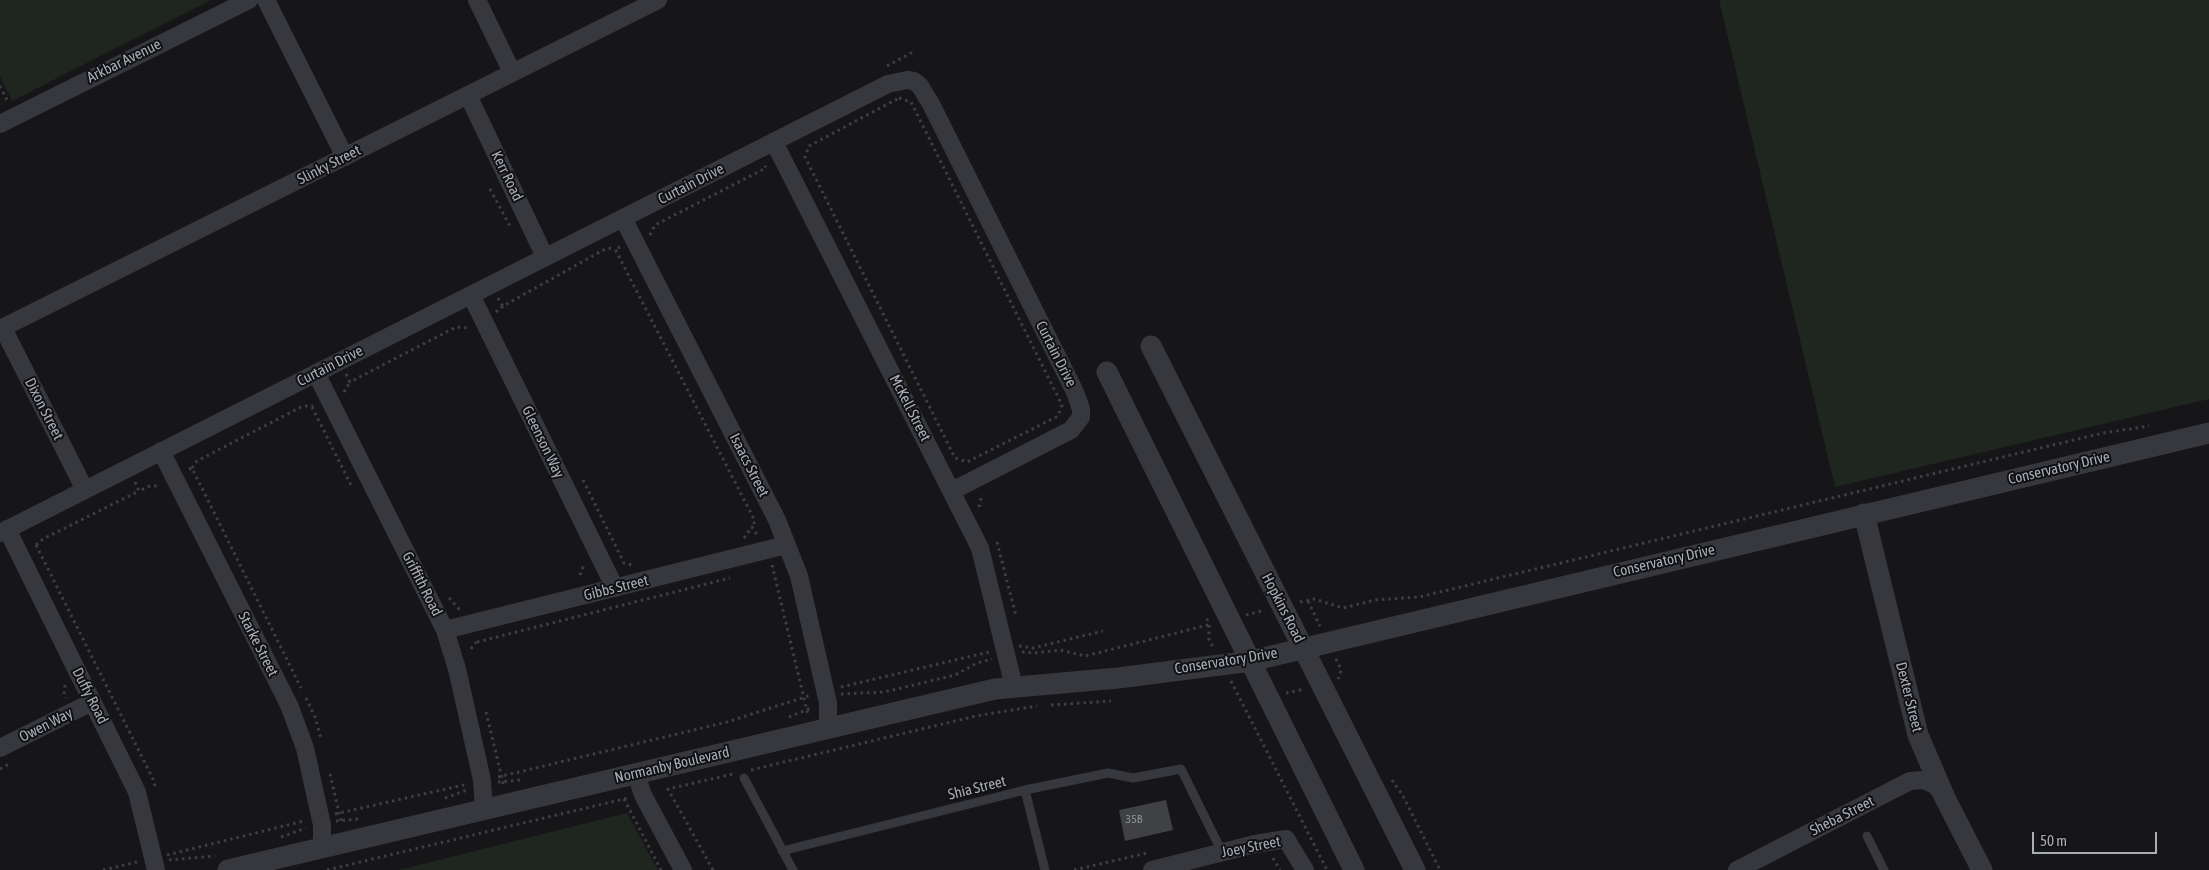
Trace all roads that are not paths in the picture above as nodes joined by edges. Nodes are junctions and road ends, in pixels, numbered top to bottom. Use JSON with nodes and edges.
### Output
{"nodes":[{"id":1,"x":249,"y":0,"type":"edge"},
{"id":2,"x":266,"y":0,"type":"edge"},
{"id":3,"x":477,"y":0,"type":"edge"},
{"id":4,"x":658,"y":0,"type":"edge"},
{"id":5,"x":512,"y":72,"type":"junction"},
{"id":6,"x":468,"y":95,"type":"junction"},
{"id":7,"x":0,"y":124,"type":"edge"},
{"id":8,"x":774,"y":142,"type":"junction"},
{"id":9,"x":344,"y":157,"type":"junction"},
{"id":10,"x":623,"y":218,"type":"junction"},
{"id":11,"x":546,"y":257,"type":"junction"},
{"id":12,"x":471,"y":295,"type":"junction"},
{"id":13,"x":2,"y":328,"type":"edge"},
{"id":14,"x":1151,"y":346,"type":"dead end"},
{"id":15,"x":1107,"y":372,"type":"dead end"},
{"id":16,"x":316,"y":373,"type":"junction"},
{"id":17,"x":2209,"y":433,"type":"edge"},
{"id":18,"x":161,"y":451,"type":"junction"},
{"id":19,"x":85,"y":490,"type":"junction"},
{"id":20,"x":952,"y":491,"type":"junction"},
{"id":21,"x":1864,"y":514,"type":"junction"},
{"id":22,"x":4,"y":531,"type":"edge"},
{"id":23,"x":786,"y":545,"type":"junction"},
{"id":24,"x":615,"y":588,"type":"junction"},
{"id":25,"x":445,"y":630,"type":"junction"},
{"id":26,"x":1303,"y":647,"type":"junction"},
{"id":27,"x":1250,"y":661,"type":"junction"},
{"id":28,"x":1118,"y":678,"type":"joint"},
{"id":29,"x":1014,"y":686,"type":"junction"},
{"id":30,"x":92,"y":702,"type":"junction"},
{"id":31,"x":828,"y":728,"type":"junction"},
{"id":32,"x":0,"y":748,"type":"edge"},
{"id":33,"x":744,"y":773,"type":"road end"},
{"id":34,"x":636,"y":774,"type":"junction"},
{"id":35,"x":1026,"y":790,"type":"junction"},
{"id":36,"x":1945,"y":798,"type":"junction"},
{"id":37,"x":474,"y":812,"type":"junction"},
{"id":38,"x":1867,"y":836,"type":"dead end"},
{"id":39,"x":322,"y":848,"type":"junction"},
{"id":40,"x":782,"y":850,"type":"junction"},
{"id":41,"x":1222,"y":852,"type":"junction"},
{"id":42,"x":225,"y":862,"type":"edge"},
{"id":43,"x":154,"y":864,"type":"edge"},
{"id":44,"x":683,"y":870,"type":"edge"},
{"id":45,"x":793,"y":870,"type":"edge"},
{"id":46,"x":1045,"y":870,"type":"edge"},
{"id":47,"x":1152,"y":870,"type":"edge"},
{"id":48,"x":1305,"y":870,"type":"edge"},
{"id":49,"x":1354,"y":870,"type":"edge"},
{"id":50,"x":1415,"y":870,"type":"edge"},
{"id":51,"x":1737,"y":870,"type":"edge"},
{"id":52,"x":1884,"y":870,"type":"edge"},
{"id":53,"x":1982,"y":870,"type":"edge"}],
"edges":[{"from":1,"to":7,"type":"street","name":"Arkbar Avenue"},
{"from":2,"to":9,"type":"street"},
{"from":3,"to":5,"type":"street"},
{"from":4,"to":5,"type":"street","name":"Slinky Street"},
{"from":5,"to":6,"type":"street","name":"Slinky Street"},
{"from":6,"to":9,"type":"street","name":"Slinky Street"},
{"from":6,"to":11,"type":"street","name":"Kerr Road"},
{"from":8,"to":10,"type":"street","name":"Curtain Drive"},
{"from":8,"to":20,"type":"street","name":"McKell Street"},
{"from":8,"to":20,"type":"street","name":"Curtain Drive"},
{"from":9,"to":13,"type":"street","name":"Slinky Street"},
{"from":10,"to":11,"type":"street","name":"Curtain Drive"},
{"from":10,"to":23,"type":"street","name":"Isaacs Street"},
{"from":11,"to":12,"type":"street","name":"Curtain Drive"},
{"from":12,"to":16,"type":"street","name":"Curtain Drive"},
{"from":12,"to":24,"type":"street","name":"Gleenson Way"},
{"from":13,"to":19,"type":"street","name":"Dixon Street"},
{"from":14,"to":26,"type":"street","name":"Hopkins Road"},
{"from":15,"to":27,"type":"street"},
{"from":16,"to":18,"type":"street","name":"Curtain Drive"},
{"from":16,"to":25,"type":"street","name":"Griffith Road"},
{"from":17,"to":21,"type":"street","name":"Conservatory Drive"},
{"from":18,"to":19,"type":"street","name":"Curtain Drive"},
{"from":18,"to":39,"type":"street","name":"Starke Street"},
{"from":19,"to":22,"type":"street","name":"Curtain Drive"},
{"from":20,"to":29,"type":"street","name":"McKell Street"},
{"from":21,"to":26,"type":"street","name":"Conservatory Drive"},
{"from":21,"to":36,"type":"street","name":"Dexter Street"},
{"from":22,"to":30,"type":"street","name":"Duffy Road"},
{"from":23,"to":24,"type":"street","name":"Gibbs Street"},
{"from":23,"to":31,"type":"street","name":"Isaacs Street"},
{"from":24,"to":25,"type":"street","name":"Gibbs Street"},
{"from":25,"to":37,"type":"street","name":"Griffith Road"},
{"from":26,"to":27,"type":"street","name":"Conservatory Drive"},
{"from":26,"to":50,"type":"street","name":"Hopkins Road"},
{"from":27,"to":28,"type":"street","name":"Conservatory Drive"},
{"from":27,"to":49,"type":"street"},
{"from":28,"to":29,"type":"street","name":"Normanby Boulevard"},
{"from":29,"to":31,"type":"street","name":"Normanby Boulevard"},
{"from":30,"to":32,"type":"street","name":"Owen Way"},
{"from":30,"to":43,"type":"street","name":"Duffy Road"},
{"from":31,"to":34,"type":"street","name":"Normanby Boulevard"},
{"from":33,"to":40,"type":"lane"},
{"from":34,"to":37,"type":"street","name":"Normanby Boulevard"},
{"from":34,"to":44,"type":"street"},
{"from":35,"to":40,"type":"lane","name":"Shia Street"},
{"from":35,"to":41,"type":"lane","name":"Shia Street"},
{"from":35,"to":46,"type":"lane"},
{"from":36,"to":51,"type":"street","name":"Sheba Street"},
{"from":36,"to":53,"type":"street","name":"Dexter Street"},
{"from":37,"to":39,"type":"street","name":"Normanby Boulevard"},
{"from":38,"to":52,"type":"lane"},
{"from":39,"to":42,"type":"street","name":"Normanby Boulevard"},
{"from":40,"to":45,"type":"lane"},
{"from":41,"to":47,"type":"street","name":"Joey Street"},
{"from":41,"to":48,"type":"street","name":"Joey Street"}]}
